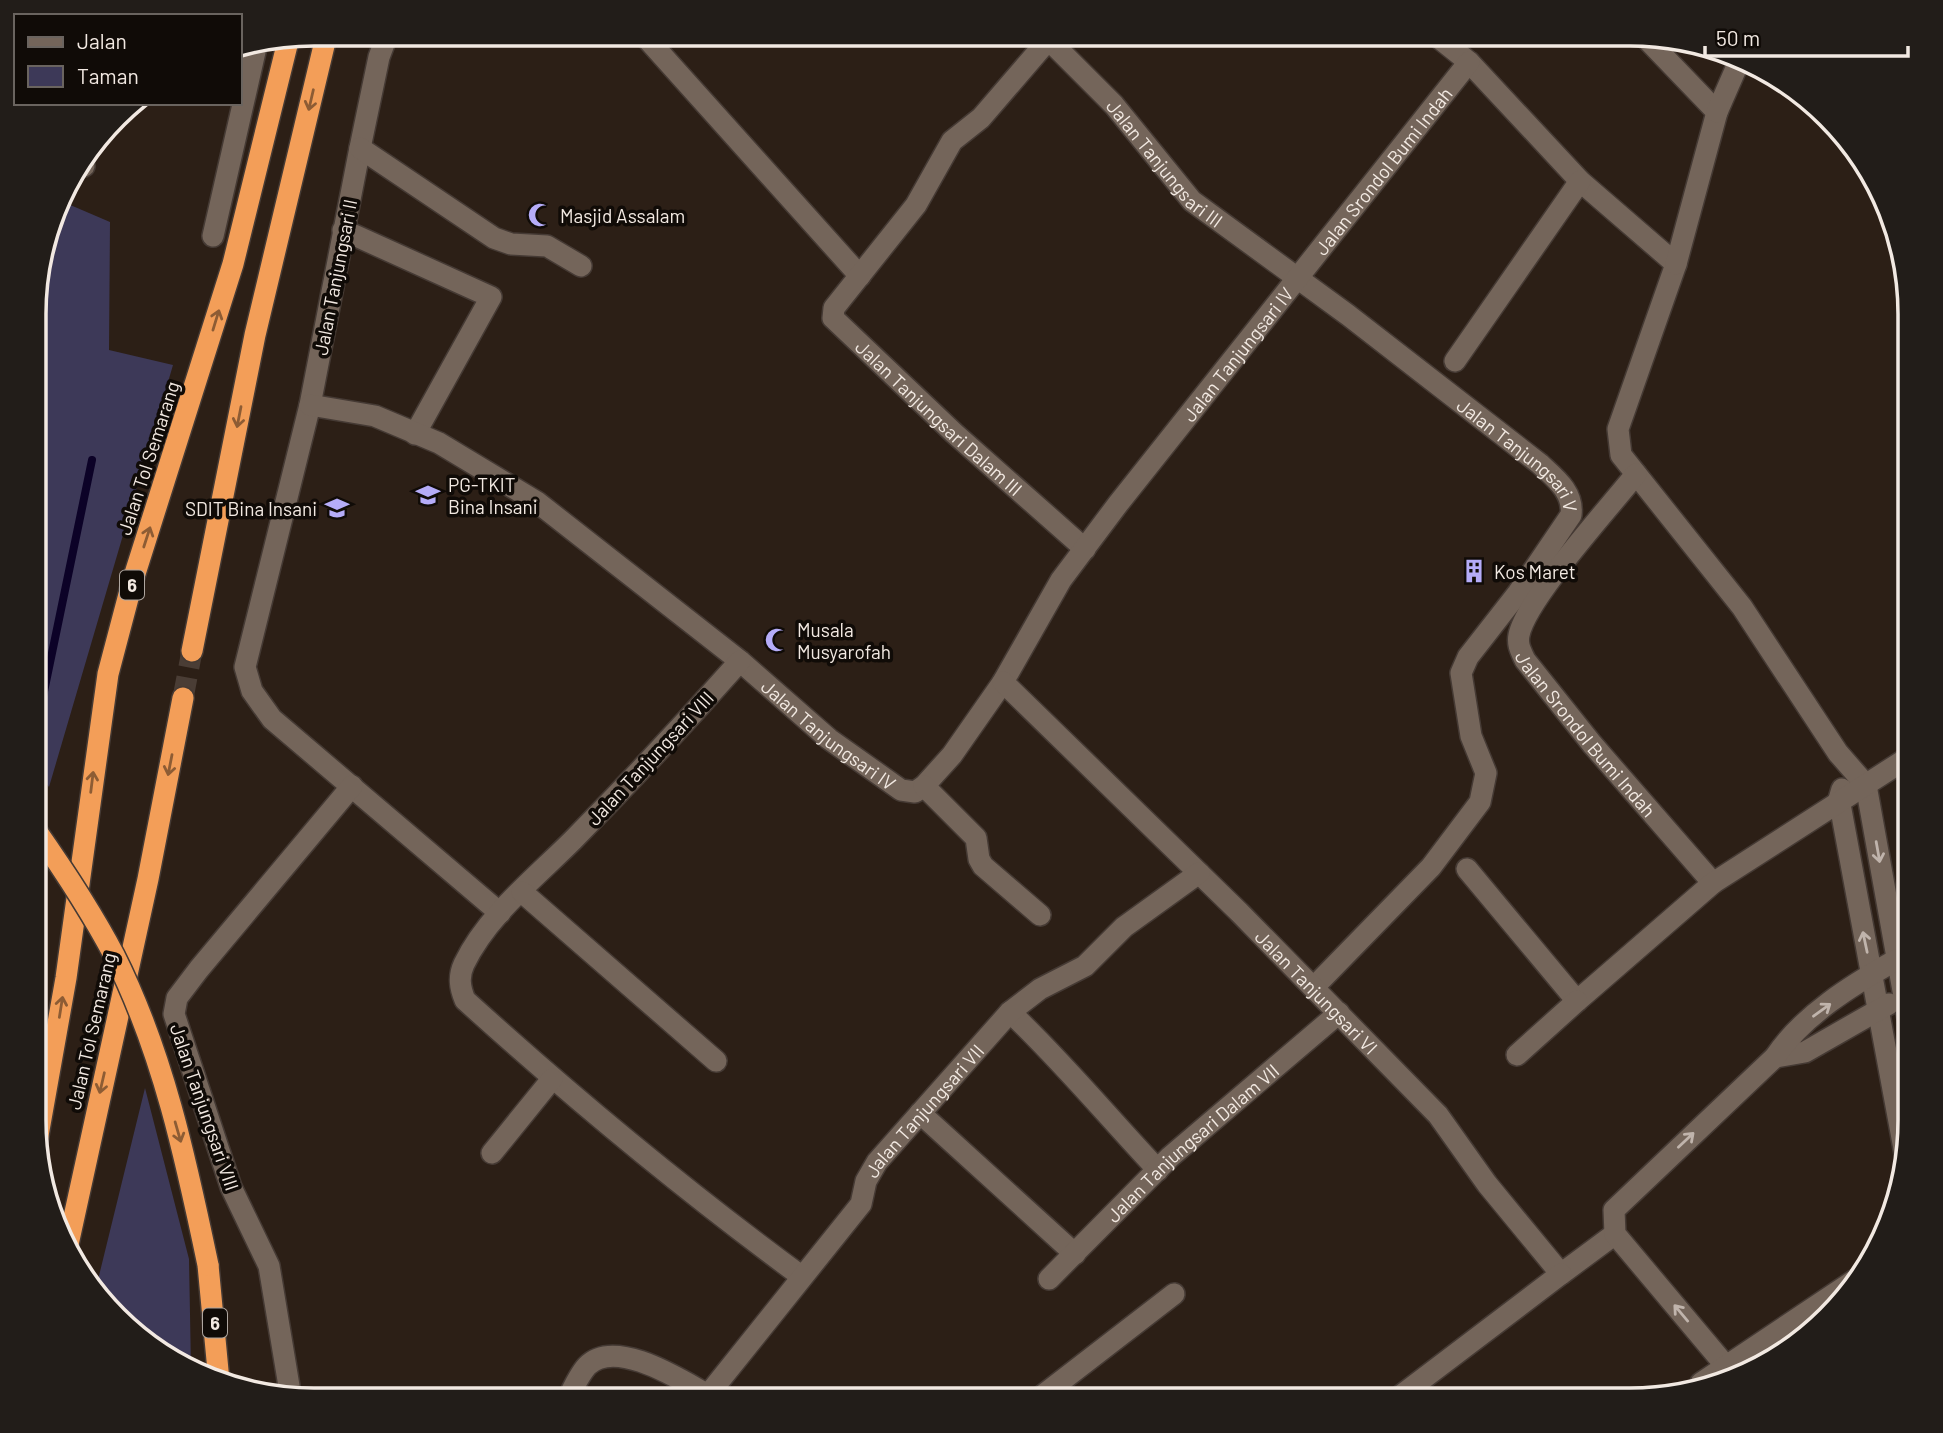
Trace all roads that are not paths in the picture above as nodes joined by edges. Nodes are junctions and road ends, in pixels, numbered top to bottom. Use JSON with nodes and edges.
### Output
{"nodes":[{"id":1,"x":324,"y":46,"type":"edge"},
{"id":2,"x":383,"y":46,"type":"edge"},
{"id":3,"x":654,"y":46,"type":"edge"},
{"id":4,"x":1038,"y":46,"type":"edge"},
{"id":5,"x":1056,"y":46,"type":"edge"},
{"id":6,"x":1449,"y":46,"type":"edge"},
{"id":7,"x":287,"y":47,"type":"edge"},
{"id":8,"x":1654,"y":47,"type":"edge"},
{"id":9,"x":255,"y":53,"type":"edge"},
{"id":10,"x":1469,"y":62,"type":"junction"},
{"id":11,"x":1736,"y":68,"type":"edge"},
{"id":12,"x":1717,"y":112,"type":"junction"},
{"id":13,"x":360,"y":148,"type":"junction"},
{"id":14,"x":1580,"y":181,"type":"junction"},
{"id":15,"x":343,"y":230,"type":"junction"},
{"id":16,"x":214,"y":236,"type":"dead end"},
{"id":17,"x":1676,"y":264,"type":"junction"},
{"id":18,"x":581,"y":266,"type":"dead end"},
{"id":19,"x":859,"y":276,"type":"junction"},
{"id":20,"x":1300,"y":279,"type":"junction"},
{"id":21,"x":1455,"y":361,"type":"dead end"},
{"id":22,"x":310,"y":405,"type":"junction"},
{"id":23,"x":415,"y":434,"type":"junction"},
{"id":24,"x":1636,"y":474,"type":"junction"},
{"id":25,"x":1084,"y":549,"type":"junction"},
{"id":26,"x":192,"y":651,"type":"tunnel mouth"},
{"id":27,"x":740,"y":661,"type":"junction"},
{"id":28,"x":1003,"y":682,"type":"junction"},
{"id":29,"x":183,"y":698,"type":"tunnel mouth"},
{"id":30,"x":1898,"y":764,"type":"edge"},
{"id":31,"x":1848,"y":767,"type":"junction"},
{"id":32,"x":1866,"y":785,"type":"junction"},
{"id":33,"x":352,"y":786,"type":"junction"},
{"id":34,"x":924,"y":786,"type":"junction"},
{"id":35,"x":1839,"y":799,"type":"junction"},
{"id":36,"x":46,"y":847,"type":"edge"},
{"id":37,"x":1466,"y":869,"type":"dead end"},
{"id":38,"x":1199,"y":873,"type":"junction"},
{"id":39,"x":1713,"y":883,"type":"junction"},
{"id":40,"x":522,"y":892,"type":"junction"},
{"id":41,"x":500,"y":913,"type":"junction"},
{"id":42,"x":1040,"y":915,"type":"dead end"},
{"id":43,"x":1898,"y":937,"type":"edge"},
{"id":44,"x":1898,"y":948,"type":"edge"},
{"id":45,"x":1872,"y":974,"type":"junction"},
{"id":46,"x":1314,"y":987,"type":"junction"},
{"id":47,"x":1898,"y":1000,"type":"edge"},
{"id":48,"x":1577,"y":1001,"type":"junction"},
{"id":49,"x":1880,"y":1009,"type":"junction"},
{"id":50,"x":1010,"y":1012,"type":"junction"},
{"id":51,"x":1339,"y":1013,"type":"junction"},
{"id":52,"x":1517,"y":1055,"type":"dead end"},
{"id":53,"x":1775,"y":1057,"type":"junction"},
{"id":54,"x":716,"y":1061,"type":"dead end"},
{"id":55,"x":552,"y":1079,"type":"junction"},
{"id":56,"x":46,"y":1091,"type":"edge"},
{"id":57,"x":920,"y":1113,"type":"junction"},
{"id":58,"x":1898,"y":1113,"type":"edge"},
{"id":59,"x":492,"y":1153,"type":"dead end"},
{"id":60,"x":1158,"y":1170,"type":"junction"},
{"id":61,"x":71,"y":1233,"type":"edge"},
{"id":62,"x":1615,"y":1234,"type":"junction"},
{"id":63,"x":1075,"y":1254,"type":"junction"},
{"id":64,"x":1561,"y":1274,"type":"junction"},
{"id":65,"x":800,"y":1276,"type":"junction"},
{"id":66,"x":1049,"y":1279,"type":"dead end"},
{"id":67,"x":1174,"y":1294,"type":"dead end"},
{"id":68,"x":1832,"y":1295,"type":"edge"},
{"id":69,"x":1725,"y":1364,"type":"junction"},
{"id":70,"x":218,"y":1369,"type":"edge"},
{"id":71,"x":1713,"y":1374,"type":"edge"},
{"id":72,"x":289,"y":1386,"type":"edge"},
{"id":73,"x":574,"y":1388,"type":"edge"},
{"id":74,"x":694,"y":1388,"type":"edge"},
{"id":75,"x":717,"y":1388,"type":"edge"},
{"id":76,"x":1052,"y":1388,"type":"edge"},
{"id":77,"x":1411,"y":1388,"type":"edge"}],
"edges":[{"from":1,"to":26,"type":"highway","one_way":true},
{"from":2,"to":13,"type":"street","name":"Jalan Tanjungsari II"},
{"from":3,"to":19,"type":"street"},
{"from":4,"to":19,"type":"street","name":"Jalan Tanjungsari Dalam III"},
{"from":5,"to":20,"type":"street","name":"Jalan Tanjungsari III"},
{"from":6,"to":10,"type":"street"},
{"from":56,"to":7,"type":"highway","name":"Jalan Tol Semarang","number":"6","one_way":true},
{"from":8,"to":12,"type":"street"},
{"from":9,"to":16,"type":"street"},
{"from":10,"to":14,"type":"street"},
{"from":10,"to":20,"type":"street","name":"Jalan Srondol Bumi Indah"},
{"from":11,"to":12,"type":"street"},
{"from":12,"to":17,"type":"street"},
{"from":13,"to":15,"type":"street","name":"Jalan Tanjungsari II"},
{"from":13,"to":18,"type":"street"},
{"from":14,"to":17,"type":"street"},
{"from":14,"to":21,"type":"street"},
{"from":15,"to":22,"type":"street","name":"Jalan Tanjungsari II"},
{"from":15,"to":23,"type":"street"},
{"from":17,"to":24,"type":"street"},
{"from":19,"to":25,"type":"street","name":"Jalan Tanjungsari Dalam III"},
{"from":20,"to":25,"type":"street","name":"Jalan Tanjungsari IV"},
{"from":20,"to":46,"type":"street","name":"Jalan Tanjungsari V"},
{"from":22,"to":23,"type":"street","name":"Jalan Tanjungsari IV"},
{"from":22,"to":33,"type":"street"},
{"from":23,"to":27,"type":"street","name":"Jalan Tanjungsari IV"},
{"from":24,"to":31,"type":"street"},
{"from":24,"to":39,"type":"street","name":"Jalan Srondol Bumi Indah"},
{"from":25,"to":28,"type":"street","name":"Jalan Tanjungsari IV"},
{"from":27,"to":34,"type":"street","name":"Jalan Tanjungsari IV"},
{"from":27,"to":40,"type":"street","name":"Jalan Tanjungsari VIII"},
{"from":28,"to":34,"type":"street","name":"Jalan Tanjungsari IV"},
{"from":28,"to":38,"type":"street","name":"Jalan Tanjungsari VI"},
{"from":29,"to":61,"type":"highway","name":"Jalan Tol Semarang","one_way":true},
{"from":30,"to":32,"type":"street"},
{"from":31,"to":32,"type":"street"},
{"from":31,"to":35,"type":"street"},
{"from":32,"to":35,"type":"street"},
{"from":32,"to":43,"type":"street","one_way":true},
{"from":33,"to":41,"type":"street"},
{"from":33,"to":72,"type":"street","name":"Jalan Tanjungsari VIII"},
{"from":34,"to":42,"type":"street"},
{"from":35,"to":39,"type":"street"},
{"from":45,"to":35,"type":"street","one_way":true},
{"from":36,"to":70,"type":"highway","number":"6","one_way":true,"bridge":true},
{"from":37,"to":48,"type":"street"},
{"from":38,"to":46,"type":"street","name":"Jalan Tanjungsari VI"},
{"from":38,"to":50,"type":"street","name":"Jalan Tanjungsari VII"},
{"from":39,"to":48,"type":"street"},
{"from":40,"to":41,"type":"street","name":"Jalan Tanjungsari VIII"},
{"from":40,"to":54,"type":"street"},
{"from":41,"to":55,"type":"street","name":"Jalan Tanjungsari VIII"},
{"from":44,"to":45,"type":"street"},
{"from":45,"to":49,"type":"street"},
{"from":53,"to":45,"type":"street","one_way":true},
{"from":46,"to":51,"type":"street","name":"Jalan Tanjungsari VI"},
{"from":47,"to":49,"type":"street"},
{"from":48,"to":52,"type":"street"},
{"from":49,"to":53,"type":"street"},
{"from":49,"to":58,"type":"street"},
{"from":50,"to":57,"type":"street","name":"Jalan Tanjungsari VII"},
{"from":50,"to":60,"type":"street"},
{"from":51,"to":60,"type":"street","name":"Jalan Tanjungsari Dalam VII"},
{"from":51,"to":64,"type":"street","name":"Jalan Tanjungsari VI"},
{"from":62,"to":53,"type":"street","one_way":true},
{"from":55,"to":59,"type":"street"},
{"from":55,"to":65,"type":"street","name":"Jalan Tanjungsari VIII"},
{"from":57,"to":63,"type":"street"},
{"from":57,"to":65,"type":"street","name":"Jalan Tanjungsari VII"},
{"from":60,"to":63,"type":"street","name":"Jalan Tanjungsari Dalam VII"},
{"from":62,"to":64,"type":"street"},
{"from":69,"to":62,"type":"street","one_way":true},
{"from":63,"to":66,"type":"street","name":"Jalan Tanjungsari Dalam VII"},
{"from":64,"to":77,"type":"street"},
{"from":65,"to":75,"type":"street","name":"Jalan Tanjungsari VII"},
{"from":67,"to":76,"type":"street"},
{"from":68,"to":69,"type":"street"},
{"from":69,"to":71,"type":"street"},
{"from":73,"to":74,"type":"street"}]}
